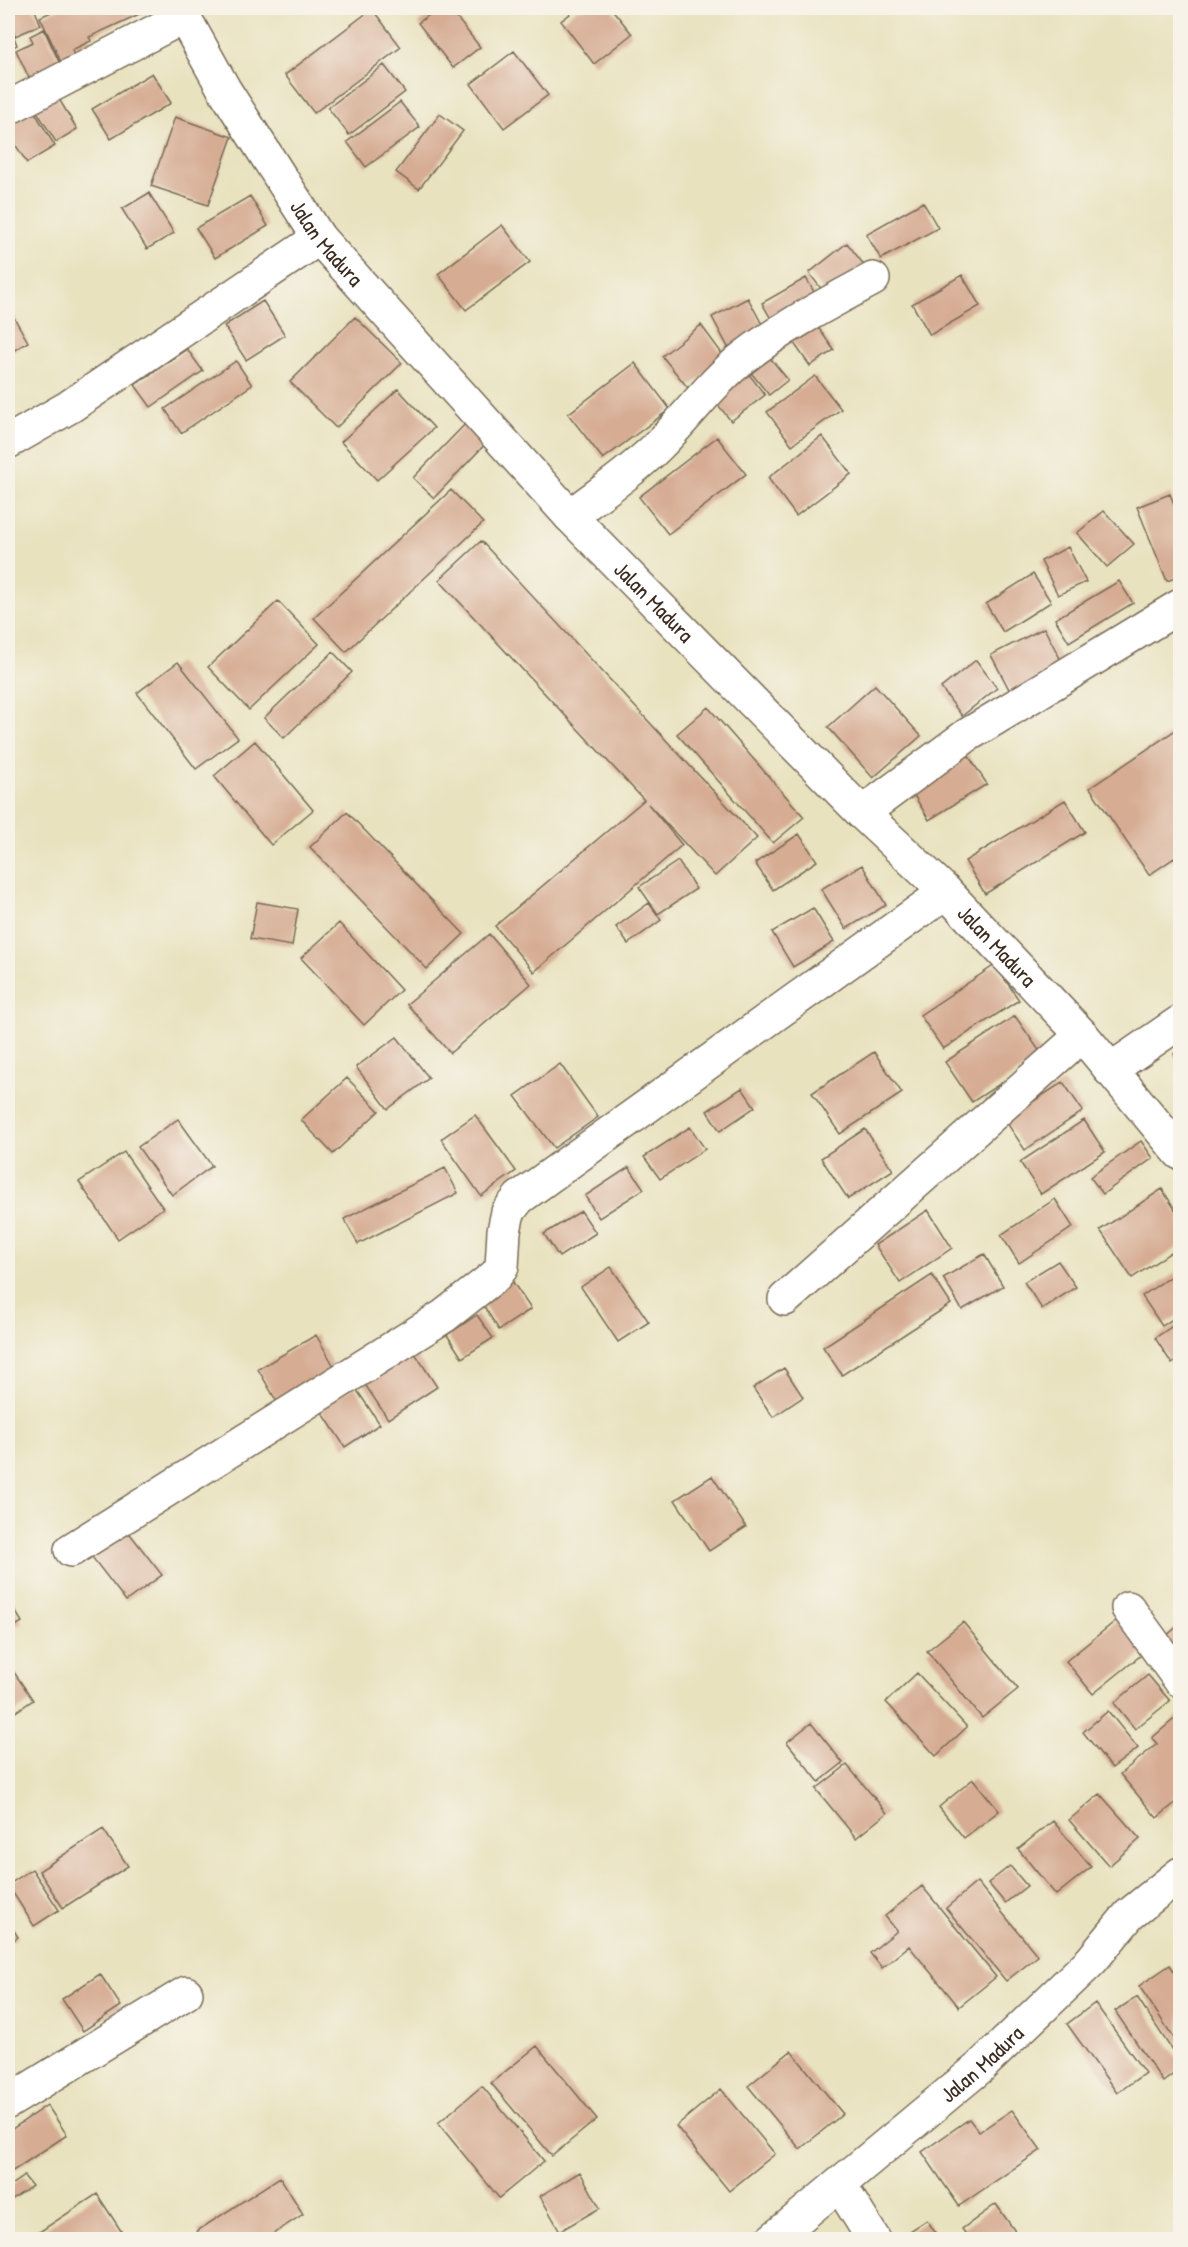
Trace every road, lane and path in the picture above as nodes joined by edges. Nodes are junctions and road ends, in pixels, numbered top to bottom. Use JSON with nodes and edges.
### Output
{"nodes":[{"id":1,"x":182,"y":12,"type":"edge"},
{"id":2,"x":8,"y":108,"type":"edge"},
{"id":3,"x":319,"y":238,"type":"junction"},
{"id":4,"x":873,"y":279,"type":"dead end"},
{"id":5,"x":8,"y":442,"type":"edge"},
{"id":6,"x":570,"y":516,"type":"junction"},
{"id":7,"x":1180,"y":606,"type":"edge"},
{"id":8,"x":862,"y":813,"type":"junction"},
{"id":9,"x":945,"y":892,"type":"junction"},
{"id":10,"x":1180,"y":1022,"type":"edge"},
{"id":11,"x":1082,"y":1035,"type":"junction"},
{"id":12,"x":1110,"y":1070,"type":"junction"},
{"id":13,"x":1180,"y":1153,"type":"edge"},
{"id":14,"x":785,"y":1299,"type":"dead end"},
{"id":15,"x":70,"y":1550,"type":"dead end"},
{"id":16,"x":1128,"y":1608,"type":"dead end"},
{"id":17,"x":1180,"y":1680,"type":"edge"},
{"id":18,"x":1180,"y":1874,"type":"edge"},
{"id":19,"x":186,"y":1993,"type":"dead end"},
{"id":20,"x":8,"y":2102,"type":"edge"},
{"id":21,"x":840,"y":2185,"type":"junction"},
{"id":22,"x":772,"y":2240,"type":"edge"},
{"id":23,"x":874,"y":2240,"type":"edge"}],
"edges":[{"from":1,"to":2,"type":"street"},
{"from":1,"to":3,"type":"street","name":"Jalan Madura"},
{"from":3,"to":5,"type":"street"},
{"from":3,"to":6,"type":"street","name":"Jalan Madura"},
{"from":4,"to":6,"type":"street"},
{"from":6,"to":8,"type":"street","name":"Jalan Madura"},
{"from":7,"to":8,"type":"street"},
{"from":8,"to":9,"type":"street","name":"Jalan Madura"},
{"from":9,"to":11,"type":"street","name":"Jalan Madura"},
{"from":9,"to":15,"type":"street"},
{"from":10,"to":12,"type":"street"},
{"from":11,"to":12,"type":"street","name":"Jalan Madura"},
{"from":11,"to":14,"type":"street"},
{"from":12,"to":13,"type":"street","name":"Jalan Madura"},
{"from":16,"to":17,"type":"street"},
{"from":18,"to":21,"type":"street","name":"Jalan Madura"},
{"from":19,"to":20,"type":"street"},
{"from":21,"to":22,"type":"street","name":"Jalan Madura"},
{"from":21,"to":23,"type":"street"}]}
